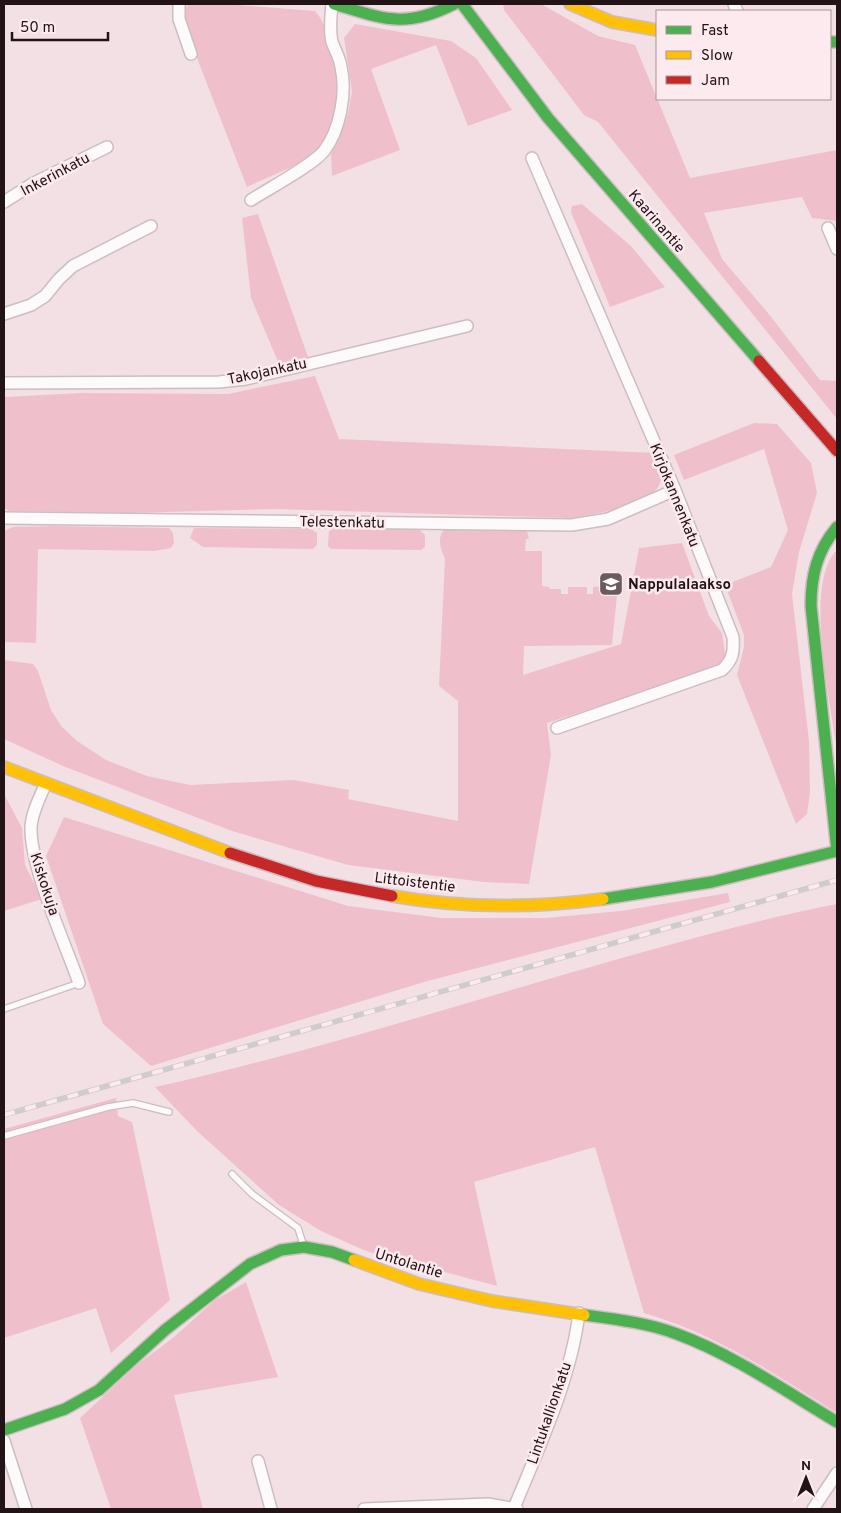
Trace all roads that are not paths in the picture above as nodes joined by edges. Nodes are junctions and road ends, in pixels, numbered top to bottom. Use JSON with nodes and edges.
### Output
{"nodes":[{"id":1,"x":179,"y":4,"type":"edge"},
{"id":2,"x":333,"y":4,"type":"edge"},
{"id":3,"x":454,"y":4,"type":"edge"},
{"id":4,"x":462,"y":4,"type":"edge"},
{"id":5,"x":570,"y":4,"type":"edge"},
{"id":6,"x":656,"y":30,"type":"edge"},
{"id":7,"x":191,"y":54,"type":"dead end"},
{"id":8,"x":107,"y":148,"type":"dead end"},
{"id":9,"x":532,"y":158,"type":"dead end"},
{"id":10,"x":251,"y":200,"type":"dead end"},
{"id":11,"x":4,"y":202,"type":"edge"},
{"id":12,"x":151,"y":226,"type":"dead end"},
{"id":13,"x":828,"y":228,"type":"dead end"},
{"id":14,"x":837,"y":249,"type":"edge"},
{"id":15,"x":4,"y":314,"type":"edge"},
{"id":16,"x":467,"y":326,"type":"dead end"},
{"id":17,"x":4,"y":384,"type":"edge"},
{"id":18,"x":837,"y":451,"type":"edge"},
{"id":19,"x":675,"y":490,"type":"junction"},
{"id":20,"x":4,"y":518,"type":"edge"},
{"id":21,"x":837,"y":527,"type":"edge"},
{"id":22,"x":557,"y":728,"type":"dead end"},
{"id":23,"x":4,"y":767,"type":"edge"},
{"id":24,"x":46,"y":783,"type":"junction"},
{"id":25,"x":837,"y":851,"type":"edge"},
{"id":26,"x":79,"y":983,"type":"joint"},
{"id":27,"x":4,"y":1009,"type":"edge"},
{"id":28,"x":169,"y":1112,"type":"dead end"},
{"id":29,"x":4,"y":1136,"type":"edge"},
{"id":30,"x":232,"y":1174,"type":"dead end"},
{"id":31,"x":304,"y":1247,"type":"junction"},
{"id":32,"x":579,"y":1314,"type":"junction"},
{"id":33,"x":837,"y":1422,"type":"edge"},
{"id":34,"x":4,"y":1430,"type":"edge"},
{"id":35,"x":4,"y":1441,"type":"edge"},
{"id":36,"x":258,"y":1461,"type":"dead end"},
{"id":37,"x":837,"y":1473,"type":"edge"},
{"id":38,"x":26,"y":1509,"type":"edge"},
{"id":39,"x":271,"y":1509,"type":"edge"},
{"id":40,"x":364,"y":1509,"type":"edge"},
{"id":41,"x":515,"y":1509,"type":"edge"},
{"id":42,"x":813,"y":1509,"type":"edge"}],
"edges":[{"from":1,"to":7,"type":"street"},
{"from":2,"to":3,"type":"street"},
{"from":2,"to":10,"type":"street"},
{"from":4,"to":18,"type":"street","name":"Kaarinantie"},
{"from":5,"to":6,"type":"street"},
{"from":8,"to":11,"type":"street","name":"Inkerinkatu"},
{"from":9,"to":19,"type":"street","name":"Kirjokannenkatu"},
{"from":12,"to":15,"type":"street"},
{"from":13,"to":14,"type":"street"},
{"from":16,"to":17,"type":"street","name":"Takojankatu"},
{"from":19,"to":20,"type":"street","name":"Telestenkatu"},
{"from":19,"to":22,"type":"street","name":"Kirjokannenkatu"},
{"from":21,"to":25,"type":"street"},
{"from":23,"to":24,"type":"street","name":"Littoistentie"},
{"from":24,"to":25,"type":"street","name":"Littoistentie"},
{"from":24,"to":26,"type":"street","name":"Kiskokuja"},
{"from":26,"to":27,"type":"lane"},
{"from":28,"to":29,"type":"lane"},
{"from":30,"to":31,"type":"lane"},
{"from":31,"to":32,"type":"street","name":"Untolantie"},
{"from":31,"to":34,"type":"street","name":"Untolantie"},
{"from":32,"to":33,"type":"street","name":"Untolantie"},
{"from":32,"to":41,"type":"street","name":"Lintukallionkatu"},
{"from":35,"to":38,"type":"street"},
{"from":36,"to":39,"type":"street"},
{"from":37,"to":42,"type":"street"},
{"from":40,"to":41,"type":"street"}]}
